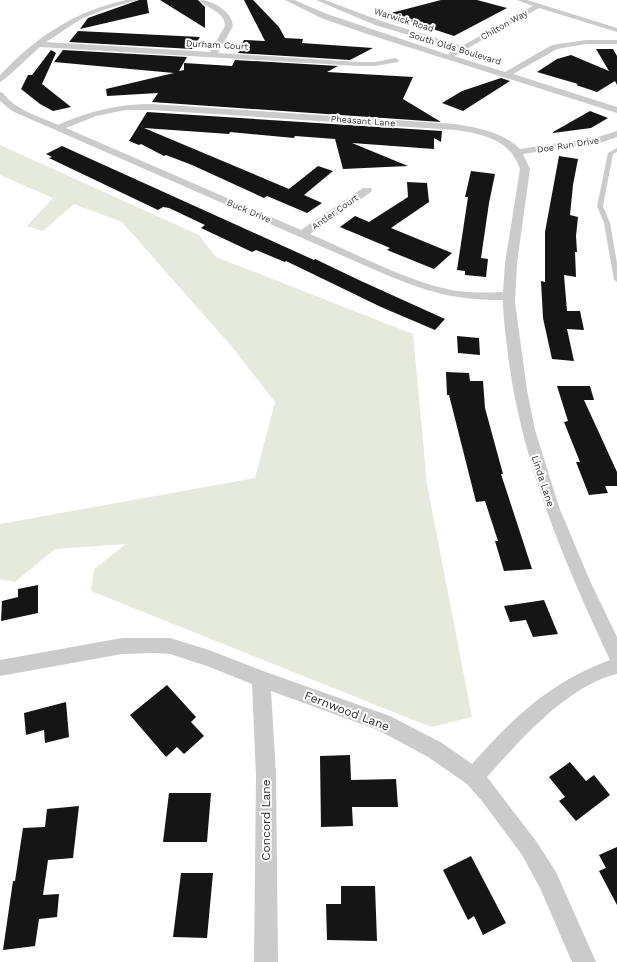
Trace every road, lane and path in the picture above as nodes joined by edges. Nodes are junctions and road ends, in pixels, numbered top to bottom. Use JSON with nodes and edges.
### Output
{"nodes":[{"id":1,"x":135,"y":0,"type":"edge"},
{"id":2,"x":202,"y":0,"type":"edge"},
{"id":3,"x":288,"y":0,"type":"edge"},
{"id":4,"x":319,"y":0,"type":"edge"},
{"id":5,"x":520,"y":0,"type":"edge"},
{"id":6,"x":538,"y":6,"type":"junction"},
{"id":7,"x":617,"y":30,"type":"edge"},
{"id":8,"x":617,"y":42,"type":"edge"},
{"id":9,"x":38,"y":44,"type":"junction"},
{"id":10,"x":462,"y":48,"type":"junction"},
{"id":11,"x":213,"y":55,"type":"junction"},
{"id":12,"x":449,"y":57,"type":"junction"},
{"id":13,"x":395,"y":60,"type":"dead end"},
{"id":14,"x":506,"y":75,"type":"junction"},
{"id":15,"x":0,"y":80,"type":"edge"},
{"id":16,"x":0,"y":95,"type":"edge"},
{"id":17,"x":614,"y":105,"type":"edge"},
{"id":18,"x":58,"y":128,"type":"junction"},
{"id":19,"x":617,"y":134,"type":"edge"},
{"id":20,"x":617,"y":150,"type":"edge"},
{"id":21,"x":519,"y":152,"type":"junction"},
{"id":22,"x":366,"y":190,"type":"dead end"},
{"id":23,"x":303,"y":234,"type":"junction"},
{"id":24,"x":617,"y":280,"type":"edge"},
{"id":25,"x":509,"y":296,"type":"junction"},
{"id":26,"x":617,"y":655,"type":"edge"},
{"id":27,"x":617,"y":666,"type":"edge"},
{"id":28,"x":0,"y":668,"type":"edge"},
{"id":29,"x":261,"y":679,"type":"junction"},
{"id":30,"x":474,"y":777,"type":"junction"},
{"id":31,"x":266,"y":962,"type":"edge"},
{"id":32,"x":584,"y":962,"type":"edge"}],
"edges":[{"from":1,"to":9,"type":"street"},
{"from":2,"to":11,"type":"street"},
{"from":3,"to":12,"type":"street","name":"South Olds Boulevard"},
{"from":4,"to":10,"type":"street","name":"Warwick Road"},
{"from":5,"to":6,"type":"street"},
{"from":6,"to":7,"type":"street"},
{"from":6,"to":10,"type":"street","name":"Chilton Way"},
{"from":8,"to":14,"type":"street"},
{"from":9,"to":11,"type":"street","name":"Durham Court"},
{"from":9,"to":15,"type":"street"},
{"from":10,"to":12,"type":"street","name":"Chilton Way"},
{"from":11,"to":13,"type":"street","name":"Durham Court"},
{"from":12,"to":14,"type":"street","name":"South Olds Boulevard"},
{"from":14,"to":17,"type":"street","name":"South Olds Boulevard"},
{"from":16,"to":18,"type":"street","name":"Buck Drive"},
{"from":18,"to":21,"type":"street","name":"Pheasant Lane"},
{"from":18,"to":23,"type":"street","name":"Buck Drive"},
{"from":19,"to":21,"type":"street","name":"Doe Run Drive"},
{"from":20,"to":24,"type":"lane"},
{"from":21,"to":25,"type":"street"},
{"from":22,"to":23,"type":"street","name":"Antler Court"},
{"from":23,"to":25,"type":"street","name":"Buck Drive"},
{"from":25,"to":26,"type":"street","name":"Linda Lane"},
{"from":27,"to":30,"type":"street"},
{"from":28,"to":29,"type":"street","name":"Fernwood Lane"},
{"from":29,"to":30,"type":"street","name":"Fernwood Lane"},
{"from":29,"to":31,"type":"street","name":"Concord Lane"},
{"from":30,"to":32,"type":"street","name":"Fernwood Lane"}]}
